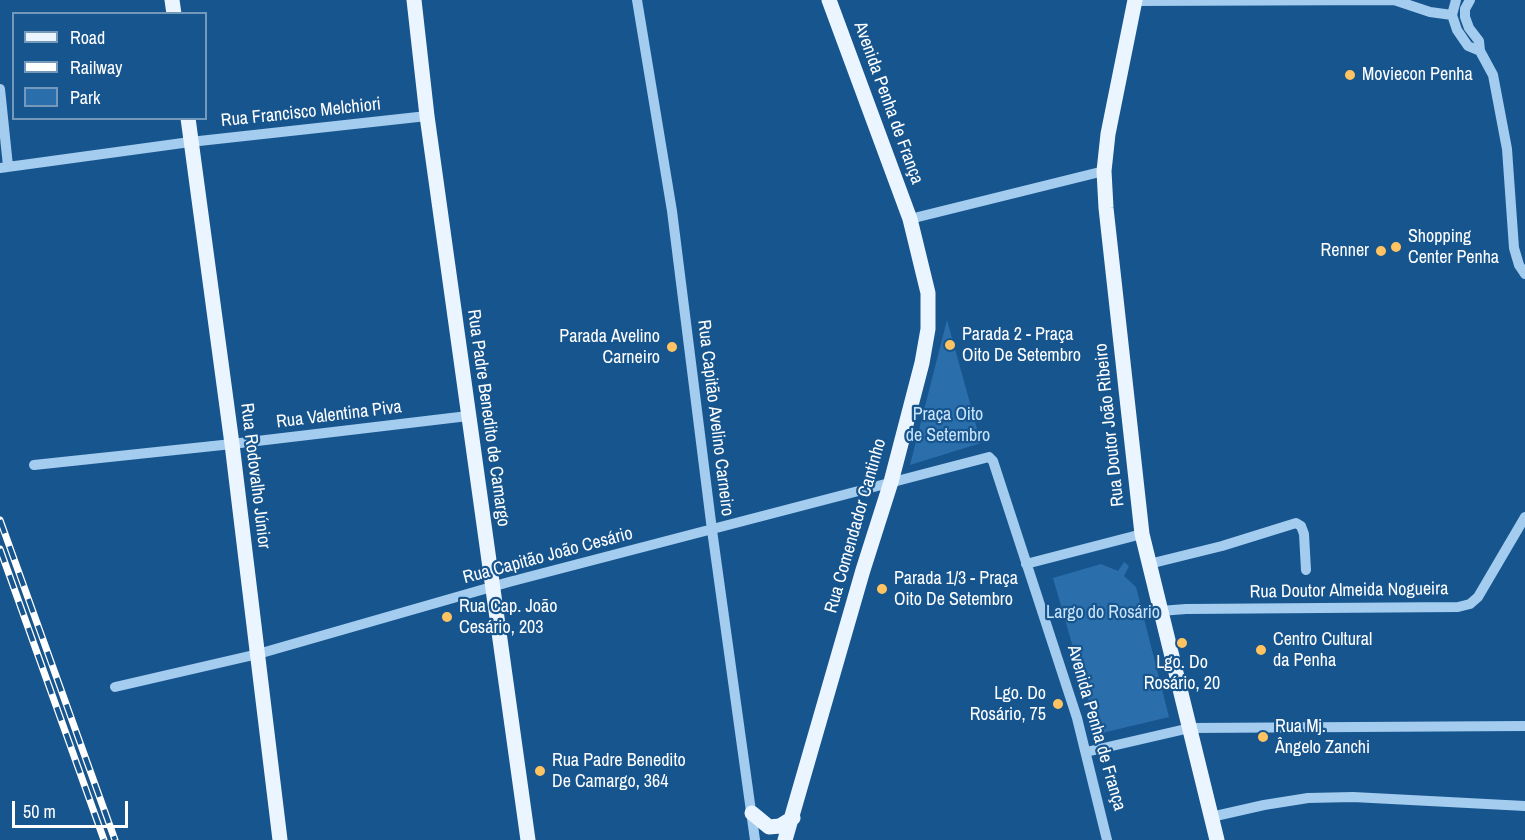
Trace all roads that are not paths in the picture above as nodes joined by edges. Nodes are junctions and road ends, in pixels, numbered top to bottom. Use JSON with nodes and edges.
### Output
{"nodes":[{"id":1,"x":414,"y":0,"type":"edge"},
{"id":2,"x":637,"y":0,"type":"edge"},
{"id":3,"x":829,"y":0,"type":"edge"},
{"id":4,"x":1135,"y":0,"type":"edge"},
{"id":5,"x":1394,"y":0,"type":"edge"},
{"id":6,"x":1456,"y":0,"type":"edge"},
{"id":7,"x":1470,"y":0,"type":"edge"},
{"id":8,"x":1452,"y":15,"type":"junction"},
{"id":9,"x":1480,"y":51,"type":"junction"},
{"id":10,"x":0,"y":89,"type":"edge"},
{"id":11,"x":427,"y":117,"type":"junction"},
{"id":12,"x":188,"y":120,"type":"edge"},
{"id":13,"x":190,"y":142,"type":"junction"},
{"id":14,"x":4,"y":167,"type":"edge"},
{"id":15,"x":1104,"y":171,"type":"junction"},
{"id":16,"x":910,"y":219,"type":"junction"},
{"id":17,"x":1525,"y":274,"type":"edge"},
{"id":18,"x":468,"y":416,"type":"junction"},
{"id":19,"x":232,"y":444,"type":"junction"},
{"id":20,"x":989,"y":457,"type":"joint"},
{"id":21,"x":34,"y":465,"type":"dead end"},
{"id":22,"x":891,"y":482,"type":"junction"},
{"id":23,"x":1525,"y":516,"type":"edge"},
{"id":24,"x":712,"y":530,"type":"junction"},
{"id":25,"x":1142,"y":534,"type":"junction"},
{"id":26,"x":1026,"y":564,"type":"junction"},
{"id":27,"x":1149,"y":564,"type":"junction"},
{"id":28,"x":1306,"y":570,"type":"dead end"},
{"id":29,"x":491,"y":587,"type":"junction"},
{"id":30,"x":1160,"y":611,"type":"junction"},
{"id":31,"x":258,"y":654,"type":"junction"},
{"id":32,"x":115,"y":687,"type":"dead end"},
{"id":33,"x":1525,"y":726,"type":"edge"},
{"id":34,"x":1190,"y":728,"type":"junction"},
{"id":35,"x":1086,"y":752,"type":"junction"},
{"id":36,"x":1525,"y":806,"type":"edge"},
{"id":37,"x":752,"y":813,"type":"junction"},
{"id":38,"x":1211,"y":817,"type":"junction"},
{"id":39,"x":793,"y":818,"type":"junction"},
{"id":40,"x":280,"y":840,"type":"edge"},
{"id":41,"x":528,"y":840,"type":"edge"},
{"id":42,"x":755,"y":840,"type":"edge"},
{"id":43,"x":785,"y":840,"type":"edge"},
{"id":44,"x":1107,"y":840,"type":"edge"},
{"id":45,"x":1217,"y":840,"type":"edge"}],
"edges":[{"from":1,"to":11,"type":"main road","name":"Rua Padre Benedito de Camargo"},
{"from":2,"to":24,"type":"street","name":"Rua Capitão Avelino Carneiro"},
{"from":3,"to":16,"type":"main road","name":"Avenida Penha de França"},
{"from":4,"to":5,"type":"street"},
{"from":4,"to":15,"type":"main road","name":"Rua Doutor João Ribeiro"},
{"from":5,"to":8,"type":"street"},
{"from":6,"to":8,"type":"street"},
{"from":7,"to":9,"type":"street"},
{"from":8,"to":9,"type":"street"},
{"from":9,"to":17,"type":"street"},
{"from":10,"to":14,"type":"street"},
{"from":11,"to":13,"type":"street","name":"Rua Francisco Melchiori"},
{"from":11,"to":18,"type":"main road","name":"Rua Padre Benedito de Camargo"},
{"from":12,"to":13,"type":"main road","name":"Rua Rodovalho Júnior"},
{"from":13,"to":14,"type":"street","name":"Rua Francisco Melchiori"},
{"from":13,"to":19,"type":"main road","name":"Rua Rodovalho Júnior"},
{"from":15,"to":16,"type":"street"},
{"from":15,"to":25,"type":"main road","name":"Rua Doutor João Ribeiro"},
{"from":16,"to":22,"type":"main road","name":"Rua Comendador Cantinho"},
{"from":18,"to":19,"type":"street","name":"Rua Valentina Piva"},
{"from":18,"to":29,"type":"main road","name":"Rua Padre Benedito de Camargo"},
{"from":19,"to":21,"type":"street","name":"Rua Valentina Piva"},
{"from":19,"to":31,"type":"main road","name":"Rua Rodovalho Júnior"},
{"from":20,"to":22,"type":"street","name":"Rua Capitão João Cesário"},
{"from":20,"to":26,"type":"street","name":"Avenida Penha de França"},
{"from":22,"to":24,"type":"street","name":"Rua Capitão João Cesário"},
{"from":22,"to":39,"type":"main road","name":"Rua Comendador Cantinho"},
{"from":23,"to":30,"type":"street","name":"Rua Doutor Almeida Nogueira"},
{"from":24,"to":29,"type":"street","name":"Rua Capitão João Cesário"},
{"from":24,"to":37,"type":"street","name":"Rua Capitão Avelino Carneiro"},
{"from":25,"to":26,"type":"street"},
{"from":25,"to":27,"type":"main road","name":"Rua Doutor João Ribeiro"},
{"from":26,"to":35,"type":"street","name":"Avenida Penha de França"},
{"from":27,"to":28,"type":"street"},
{"from":27,"to":30,"type":"main road","name":"Rua Doutor João Ribeiro"},
{"from":29,"to":31,"type":"street","name":"Rua Capitão João Cesário"},
{"from":29,"to":41,"type":"main road","name":"Rua Padre Benedito de Camargo"},
{"from":30,"to":34,"type":"main road","name":"Rua Doutor João Ribeiro"},
{"from":31,"to":32,"type":"street","name":"Rua Capitão João Cesário"},
{"from":31,"to":40,"type":"main road","name":"Rua Rodovalho Júnior"},
{"from":33,"to":34,"type":"street"},
{"from":34,"to":35,"type":"street"},
{"from":34,"to":38,"type":"main road","name":"Rua Doutor João Ribeiro"},
{"from":35,"to":44,"type":"street","name":"Avenida Penha de França"},
{"from":36,"to":38,"type":"street"},
{"from":37,"to":39,"type":"main road"},
{"from":37,"to":42,"type":"street","name":"Rua Capitão Avelino Carneiro"},
{"from":38,"to":45,"type":"main road","name":"Rua Doutor João Ribeiro"},
{"from":39,"to":43,"type":"main road","name":"Rua Comendador Cantinho"}]}
